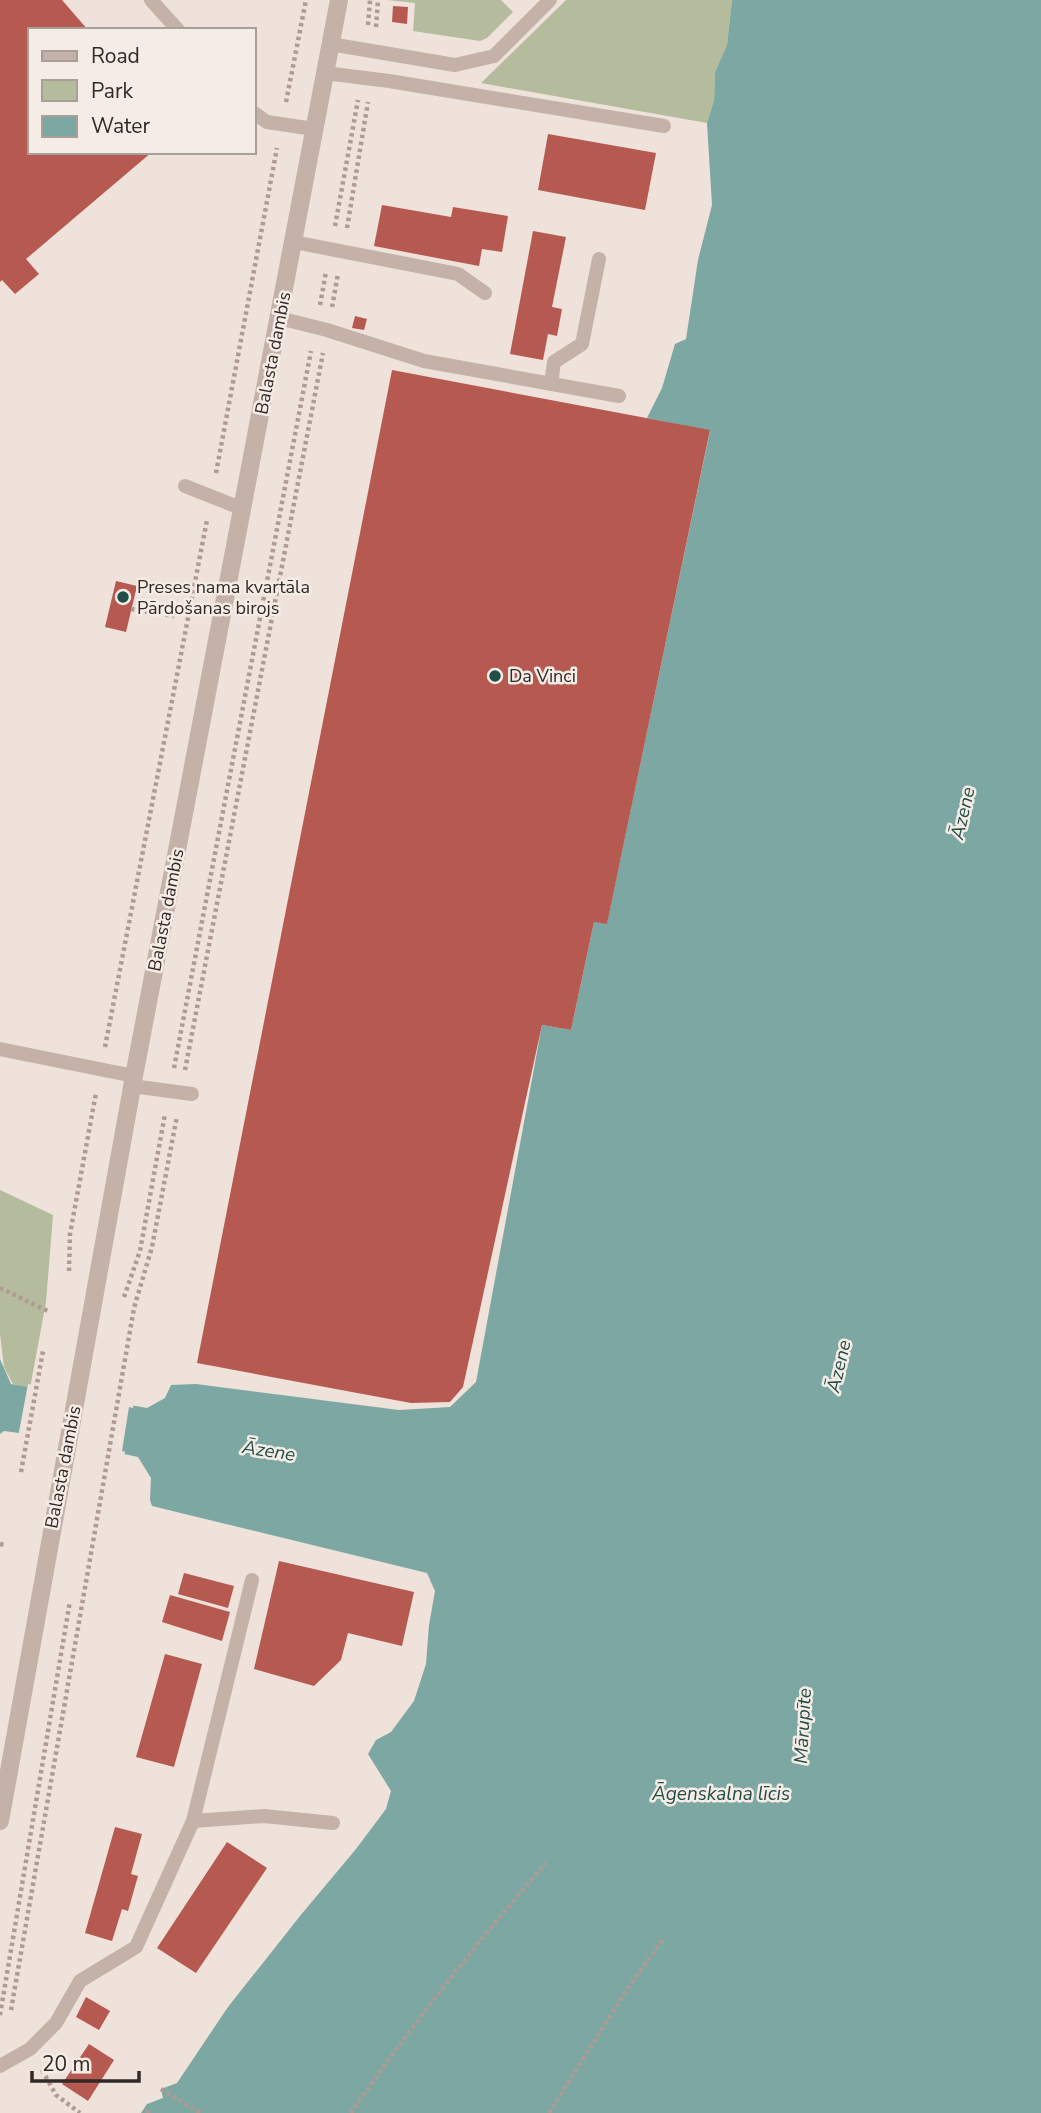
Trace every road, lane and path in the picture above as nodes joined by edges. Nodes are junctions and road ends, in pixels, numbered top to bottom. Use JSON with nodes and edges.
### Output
{"nodes":[{"id":1,"x":151,"y":0,"type":"edge"},
{"id":2,"x":306,"y":0,"type":"edge"},
{"id":3,"x":339,"y":0,"type":"edge"},
{"id":4,"x":370,"y":0,"type":"edge"},
{"id":5,"x":379,"y":0,"type":"edge"},
{"id":6,"x":550,"y":0,"type":"edge"},
{"id":7,"x":176,"y":28,"type":"edge"},
{"id":8,"x":330,"y":44,"type":"junction"},
{"id":9,"x":370,"y":51,"type":"junction"},
{"id":10,"x":325,"y":73,"type":"junction"},
{"id":11,"x":367,"y":78,"type":"junction"},
{"id":12,"x":256,"y":114,"type":"edge"},
{"id":13,"x":282,"y":123,"type":"junction"},
{"id":14,"x":664,"y":126,"type":"dead end"},
{"id":15,"x":314,"y":129,"type":"junction"},
{"id":16,"x":294,"y":242,"type":"junction"},
{"id":17,"x":337,"y":250,"type":"junction"},
{"id":18,"x":599,"y":259,"type":"dead end"},
{"id":19,"x":485,"y":293,"type":"dead end"},
{"id":20,"x":279,"y":318,"type":"junction"},
{"id":21,"x":322,"y":328,"type":"junction"},
{"id":22,"x":551,"y":384,"type":"junction"},
{"id":23,"x":619,"y":396,"type":"dead end"},
{"id":24,"x":185,"y":486,"type":"dead end"},
{"id":25,"x":211,"y":496,"type":"junction"},
{"id":26,"x":243,"y":509,"type":"junction"},
{"id":27,"x":131,"y":609,"type":"dead end"},
{"id":28,"x":174,"y":617,"type":"dead end"},
{"id":29,"x":0,"y":1049,"type":"edge"},
{"id":30,"x":100,"y":1069,"type":"junction"},
{"id":31,"x":133,"y":1081,"type":"junction"},
{"id":32,"x":181,"y":1093,"type":"junction"},
{"id":33,"x":69,"y":1275,"type":"dead end"},
{"id":34,"x":0,"y":1289,"type":"edge"},
{"id":35,"x":122,"y":1303,"type":"dead end"},
{"id":36,"x":50,"y":1312,"type":"dead end"},
{"id":37,"x":43,"y":1351,"type":"dead end"},
{"id":38,"x":20,"y":1472,"type":"dead end"},
{"id":39,"x":252,"y":1580,"type":"dead end"},
{"id":40,"x":71,"y":1596,"type":"dead end"},
{"id":41,"x":0,"y":1821,"type":"edge"},
{"id":42,"x":193,"y":1821,"type":"junction"},
{"id":43,"x":333,"y":1823,"type":"dead end"},
{"id":44,"x":546,"y":1863,"type":"dead end"},
{"id":45,"x":663,"y":1939,"type":"dead end"},
{"id":46,"x":11,"y":2010,"type":"dead end"},
{"id":47,"x":0,"y":2015,"type":"edge"},
{"id":48,"x":30,"y":2049,"type":"junction"},
{"id":49,"x":0,"y":2066,"type":"edge"},
{"id":50,"x":161,"y":2089,"type":"dead end"},
{"id":51,"x":80,"y":2113,"type":"edge"},
{"id":52,"x":201,"y":2113,"type":"edge"},
{"id":53,"x":351,"y":2113,"type":"edge"},
{"id":54,"x":549,"y":2113,"type":"edge"}],
"edges":[{"from":1,"to":7,"type":"lane"},
{"from":2,"to":13,"type":"path"},
{"from":3,"to":8,"type":"street","name":"Balasta dambis"},
{"from":4,"to":9,"type":"path"},
{"from":5,"to":9,"type":"path"},
{"from":6,"to":9,"type":"lane"},
{"from":8,"to":9,"type":"lane"},
{"from":8,"to":10,"type":"street","name":"Balasta dambis"},
{"from":10,"to":11,"type":"lane"},
{"from":10,"to":15,"type":"street","name":"Balasta dambis"},
{"from":11,"to":14,"type":"lane"},
{"from":11,"to":17,"type":"path"},
{"from":11,"to":17,"type":"path"},
{"from":12,"to":13,"type":"lane"},
{"from":13,"to":15,"type":"lane"},
{"from":13,"to":25,"type":"path"},
{"from":15,"to":16,"type":"street","name":"Balasta dambis"},
{"from":16,"to":17,"type":"lane"},
{"from":16,"to":20,"type":"street","name":"Balasta dambis"},
{"from":17,"to":19,"type":"lane"},
{"from":17,"to":21,"type":"path"},
{"from":17,"to":21,"type":"path"},
{"from":18,"to":22,"type":"lane"},
{"from":20,"to":21,"type":"lane"},
{"from":20,"to":26,"type":"street","name":"Balasta dambis"},
{"from":21,"to":22,"type":"lane"},
{"from":21,"to":32,"type":"path"},
{"from":21,"to":32,"type":"path"},
{"from":22,"to":23,"type":"lane"},
{"from":24,"to":25,"type":"lane"},
{"from":25,"to":26,"type":"lane"},
{"from":25,"to":30,"type":"path"},
{"from":26,"to":31,"type":"street","name":"Balasta dambis"},
{"from":27,"to":28,"type":"path"},
{"from":29,"to":30,"type":"lane"},
{"from":30,"to":31,"type":"lane"},
{"from":30,"to":33,"type":"path"},
{"from":31,"to":32,"type":"lane"},
{"from":31,"to":41,"type":"street","name":"Balasta dambis"},
{"from":32,"to":35,"type":"path"},
{"from":32,"to":46,"type":"path"},
{"from":34,"to":36,"type":"path"},
{"from":37,"to":38,"type":"path"},
{"from":39,"to":42,"type":"lane"},
{"from":40,"to":47,"type":"path"},
{"from":42,"to":43,"type":"lane"},
{"from":42,"to":48,"type":"lane"},
{"from":44,"to":53,"type":"path"},
{"from":45,"to":54,"type":"path"},
{"from":48,"to":49,"type":"lane"},
{"from":48,"to":51,"type":"path"},
{"from":50,"to":52,"type":"path"}]}
